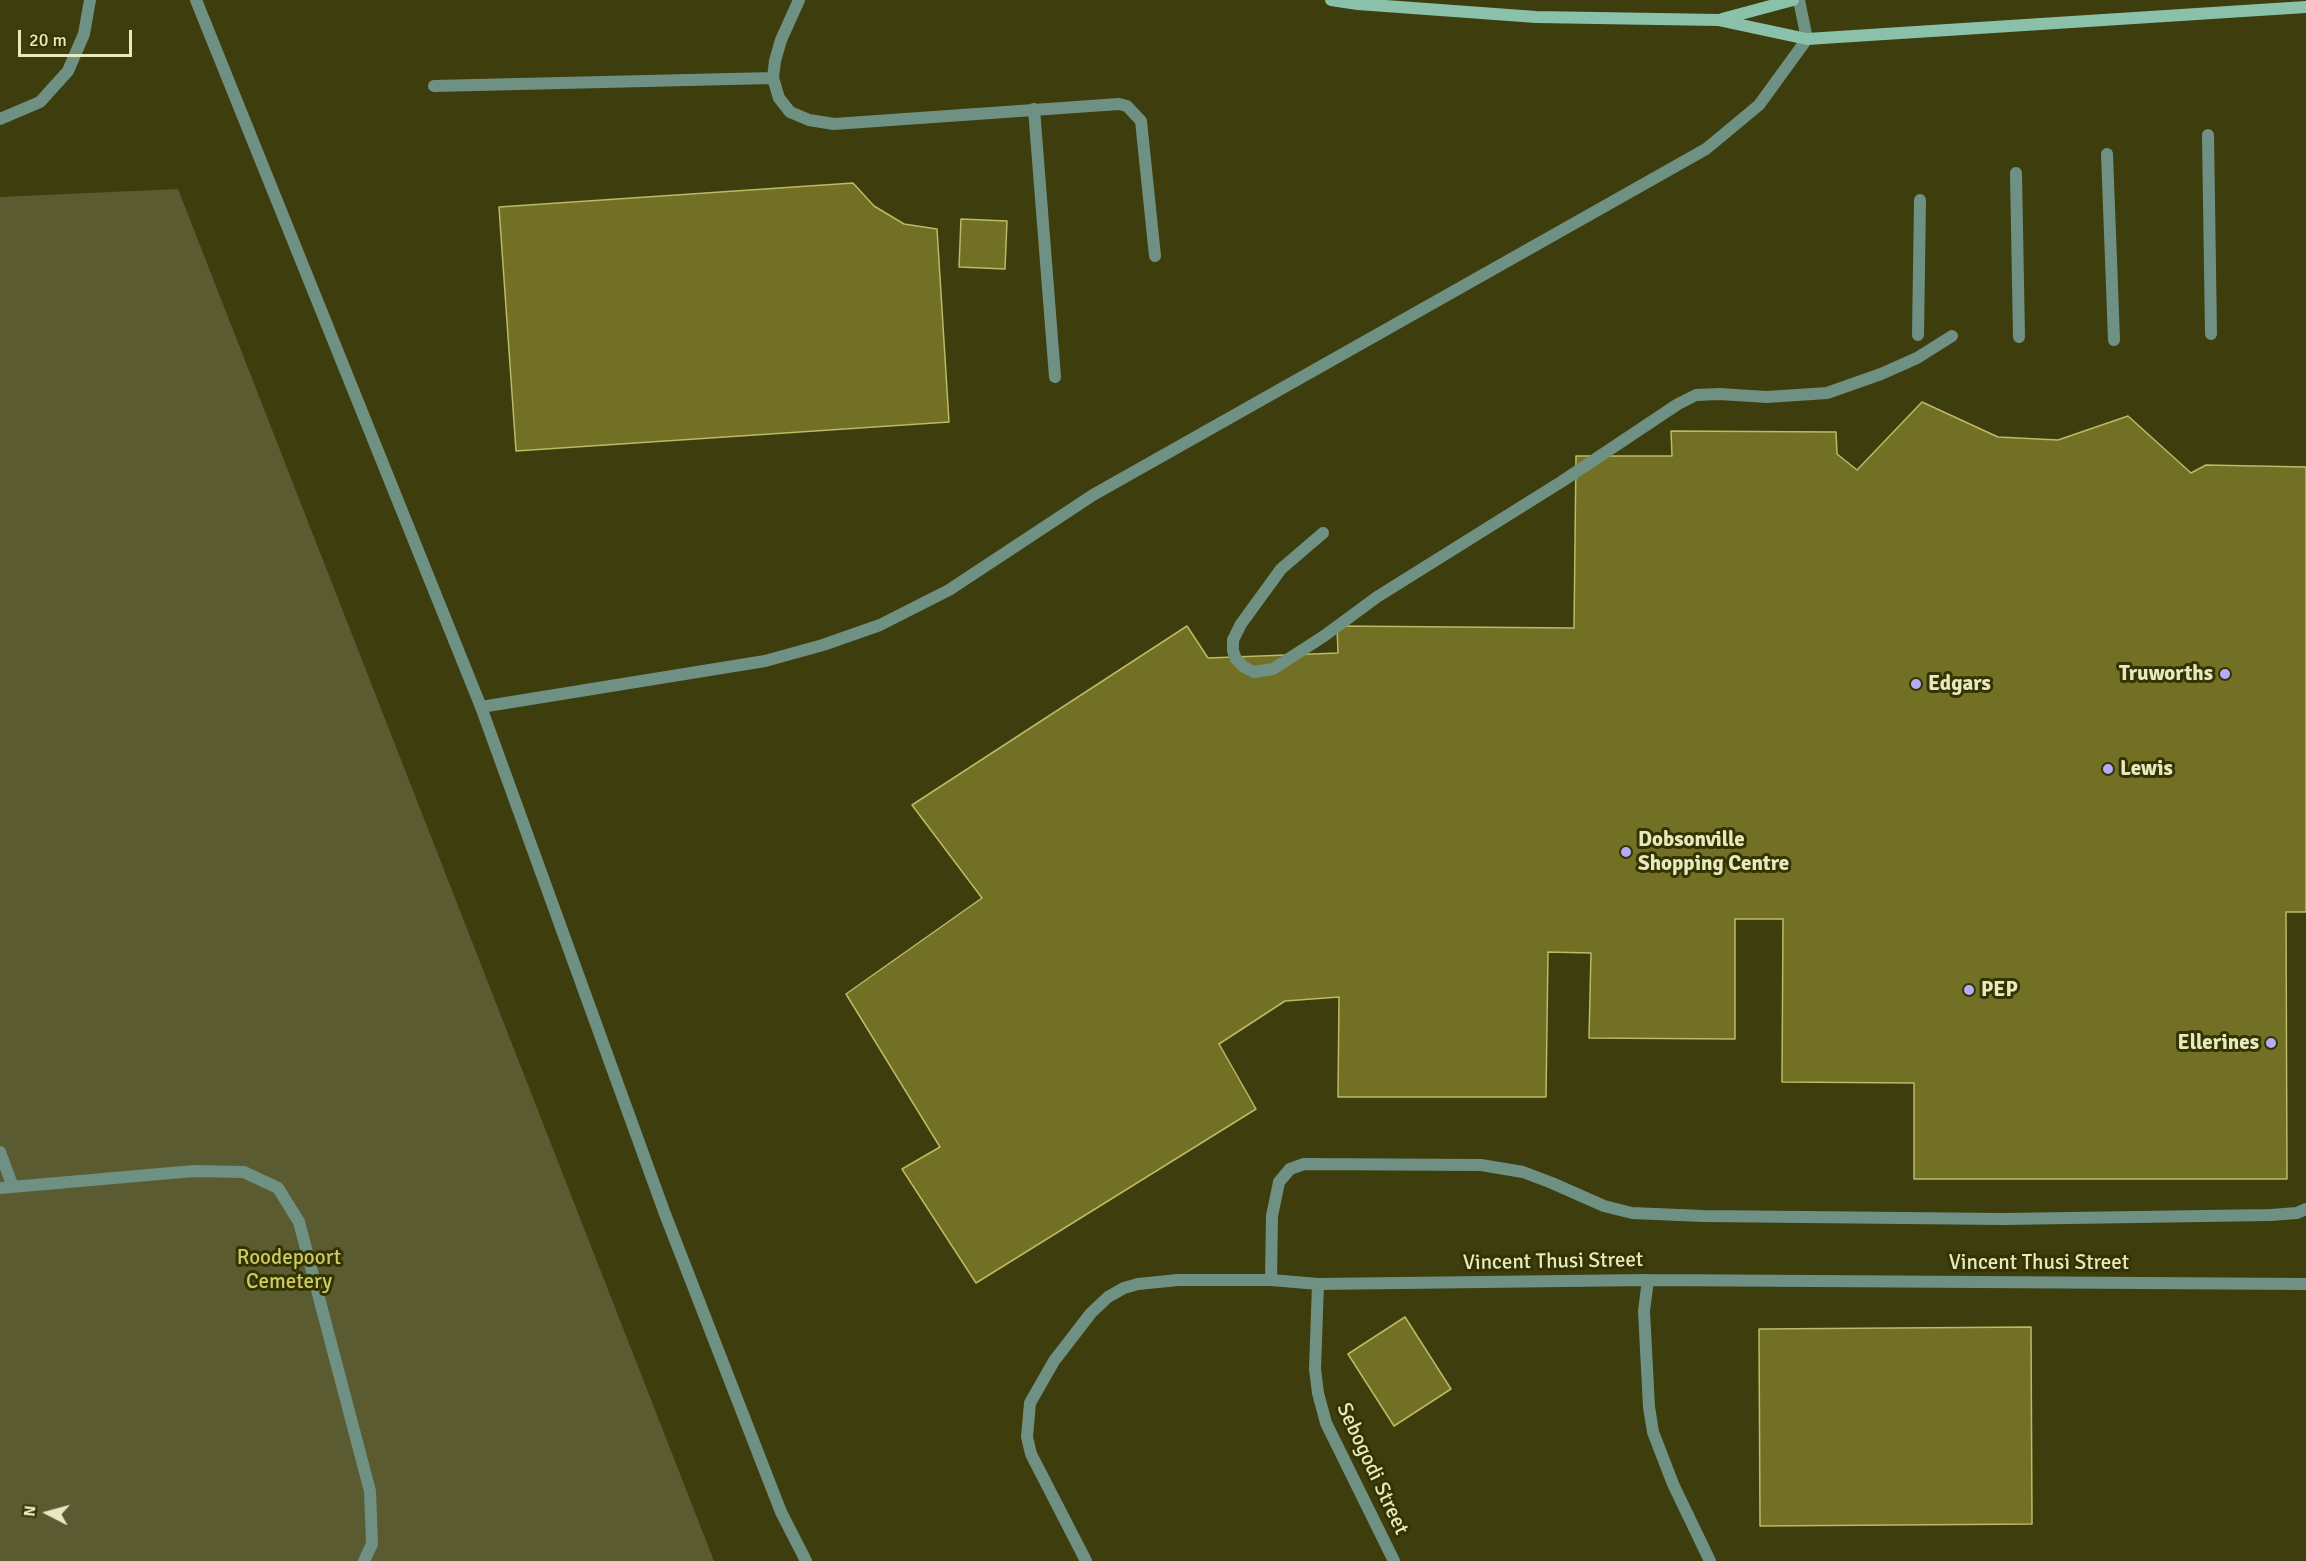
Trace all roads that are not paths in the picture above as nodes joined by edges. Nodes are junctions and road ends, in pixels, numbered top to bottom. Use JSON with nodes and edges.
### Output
{"nodes":[{"id":1,"x":90,"y":0,"type":"edge"},
{"id":2,"x":196,"y":0,"type":"edge"},
{"id":3,"x":800,"y":0,"type":"edge"},
{"id":4,"x":1331,"y":0,"type":"edge"},
{"id":5,"x":1793,"y":0,"type":"edge"},
{"id":6,"x":1799,"y":0,"type":"edge"},
{"id":7,"x":2306,"y":7,"type":"edge"},
{"id":8,"x":1718,"y":20,"type":"junction"},
{"id":9,"x":1808,"y":39,"type":"junction"},
{"id":10,"x":773,"y":78,"type":"junction"},
{"id":11,"x":434,"y":86,"type":"dead end"},
{"id":12,"x":1034,"y":110,"type":"junction"},
{"id":13,"x":0,"y":119,"type":"edge"},
{"id":14,"x":2208,"y":135,"type":"dead end"},
{"id":15,"x":2108,"y":154,"type":"dead end"},
{"id":16,"x":2016,"y":173,"type":"dead end"},
{"id":17,"x":1920,"y":200,"type":"dead end"},
{"id":18,"x":1155,"y":256,"type":"dead end"},
{"id":19,"x":2211,"y":334,"type":"dead end"},
{"id":20,"x":1918,"y":335,"type":"dead end"},
{"id":21,"x":1952,"y":336,"type":"dead end"},
{"id":22,"x":2019,"y":337,"type":"dead end"},
{"id":23,"x":2114,"y":340,"type":"dead end"},
{"id":24,"x":1055,"y":377,"type":"dead end"},
{"id":25,"x":1323,"y":533,"type":"dead end"},
{"id":26,"x":481,"y":707,"type":"junction"},
{"id":27,"x":0,"y":1152,"type":"edge"},
{"id":28,"x":13,"y":1186,"type":"junction"},
{"id":29,"x":0,"y":1188,"type":"edge"},
{"id":30,"x":2306,"y":1209,"type":"edge"},
{"id":31,"x":1648,"y":1280,"type":"junction"},
{"id":32,"x":1270,"y":1281,"type":"junction"},
{"id":33,"x":1318,"y":1284,"type":"junction"},
{"id":34,"x":2306,"y":1284,"type":"edge"},
{"id":35,"x":364,"y":1561,"type":"edge"},
{"id":36,"x":806,"y":1561,"type":"edge"},
{"id":37,"x":1086,"y":1561,"type":"edge"},
{"id":38,"x":1394,"y":1561,"type":"edge"},
{"id":39,"x":1710,"y":1561,"type":"edge"}],
"edges":[{"from":1,"to":13,"type":"street"},
{"from":2,"to":26,"type":"street"},
{"from":3,"to":10,"type":"street"},
{"from":4,"to":8,"type":"main road"},
{"from":5,"to":8,"type":"main road"},
{"from":6,"to":9,"type":"street"},
{"from":7,"to":9,"type":"main road"},
{"from":8,"to":9,"type":"main road"},
{"from":9,"to":26,"type":"street"},
{"from":10,"to":11,"type":"street"},
{"from":10,"to":12,"type":"street"},
{"from":12,"to":18,"type":"street"},
{"from":12,"to":24,"type":"street"},
{"from":14,"to":19,"type":"street"},
{"from":15,"to":23,"type":"street"},
{"from":16,"to":22,"type":"street"},
{"from":17,"to":20,"type":"street"},
{"from":21,"to":25,"type":"street"},
{"from":26,"to":36,"type":"street"},
{"from":27,"to":28,"type":"street"},
{"from":28,"to":29,"type":"street"},
{"from":28,"to":35,"type":"street"},
{"from":30,"to":32,"type":"street"},
{"from":31,"to":33,"type":"street","name":"Vincent Thusi Street"},
{"from":31,"to":34,"type":"street","name":"Vincent Thusi Street"},
{"from":31,"to":39,"type":"street"},
{"from":32,"to":33,"type":"street","name":"Vincent Thusi Street"},
{"from":32,"to":37,"type":"street","name":"Vincent Thusi Street"},
{"from":33,"to":38,"type":"street","name":"Sebogodi Street"}]}
